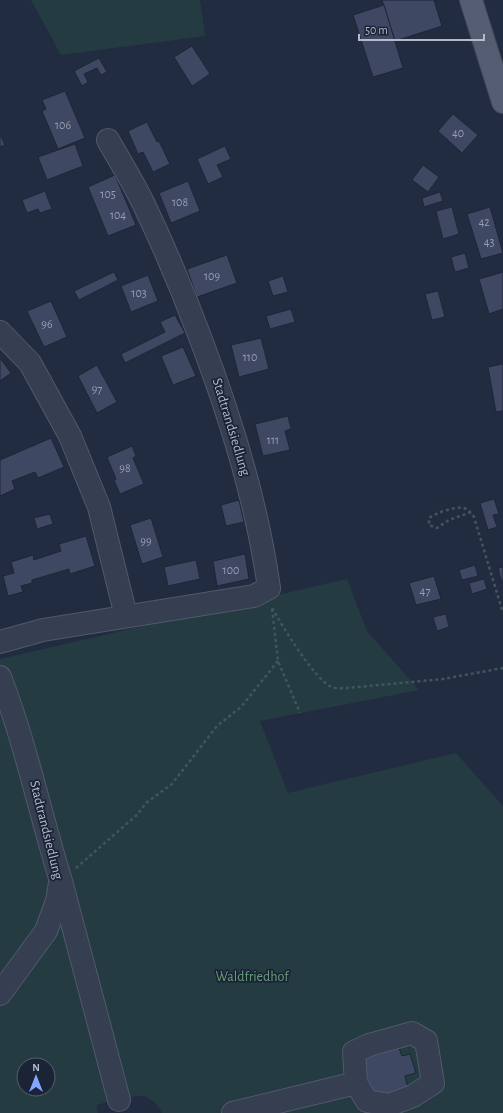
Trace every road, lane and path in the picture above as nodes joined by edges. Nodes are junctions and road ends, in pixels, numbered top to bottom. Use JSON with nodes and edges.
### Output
{"nodes":[{"id":1,"x":471,"y":0,"type":"edge"},
{"id":2,"x":503,"y":102,"type":"edge"},
{"id":3,"x":108,"y":140,"type":"dead end"},
{"id":4,"x":0,"y":332,"type":"edge"},
{"id":5,"x":471,"y":512,"type":"junction"},
{"id":6,"x":270,"y":598,"type":"junction"},
{"id":7,"x":503,"y":613,"type":"edge"},
{"id":8,"x":126,"y":616,"type":"junction"},
{"id":9,"x":0,"y":642,"type":"edge"},
{"id":10,"x":278,"y":661,"type":"junction"},
{"id":11,"x":503,"y":668,"type":"edge"},
{"id":12,"x":0,"y":677,"type":"edge"},
{"id":13,"x":300,"y":713,"type":"dead end"},
{"id":14,"x":61,"y":882,"type":"junction"},
{"id":15,"x":0,"y":994,"type":"edge"},
{"id":16,"x":356,"y":1083,"type":"dead end"},
{"id":17,"x":119,"y":1100,"type":"dead end"},
{"id":18,"x":233,"y":1113,"type":"edge"}],
"edges":[{"from":1,"to":2,"type":"main road"},
{"from":3,"to":6,"type":"street","name":"Stadtrandsiedlung"},
{"from":4,"to":8,"type":"street"},
{"from":5,"to":5,"type":"path"},
{"from":5,"to":7,"type":"path"},
{"from":6,"to":8,"type":"street"},
{"from":6,"to":10,"type":"path"},
{"from":6,"to":11,"type":"path"},
{"from":8,"to":9,"type":"street"},
{"from":10,"to":13,"type":"path"},
{"from":10,"to":14,"type":"path"},
{"from":12,"to":14,"type":"street","name":"Stadtrandsiedlung"},
{"from":14,"to":15,"type":"street","name":"Stadtrandsiedlung"},
{"from":14,"to":17,"type":"street"},
{"from":16,"to":18,"type":"street"}]}
